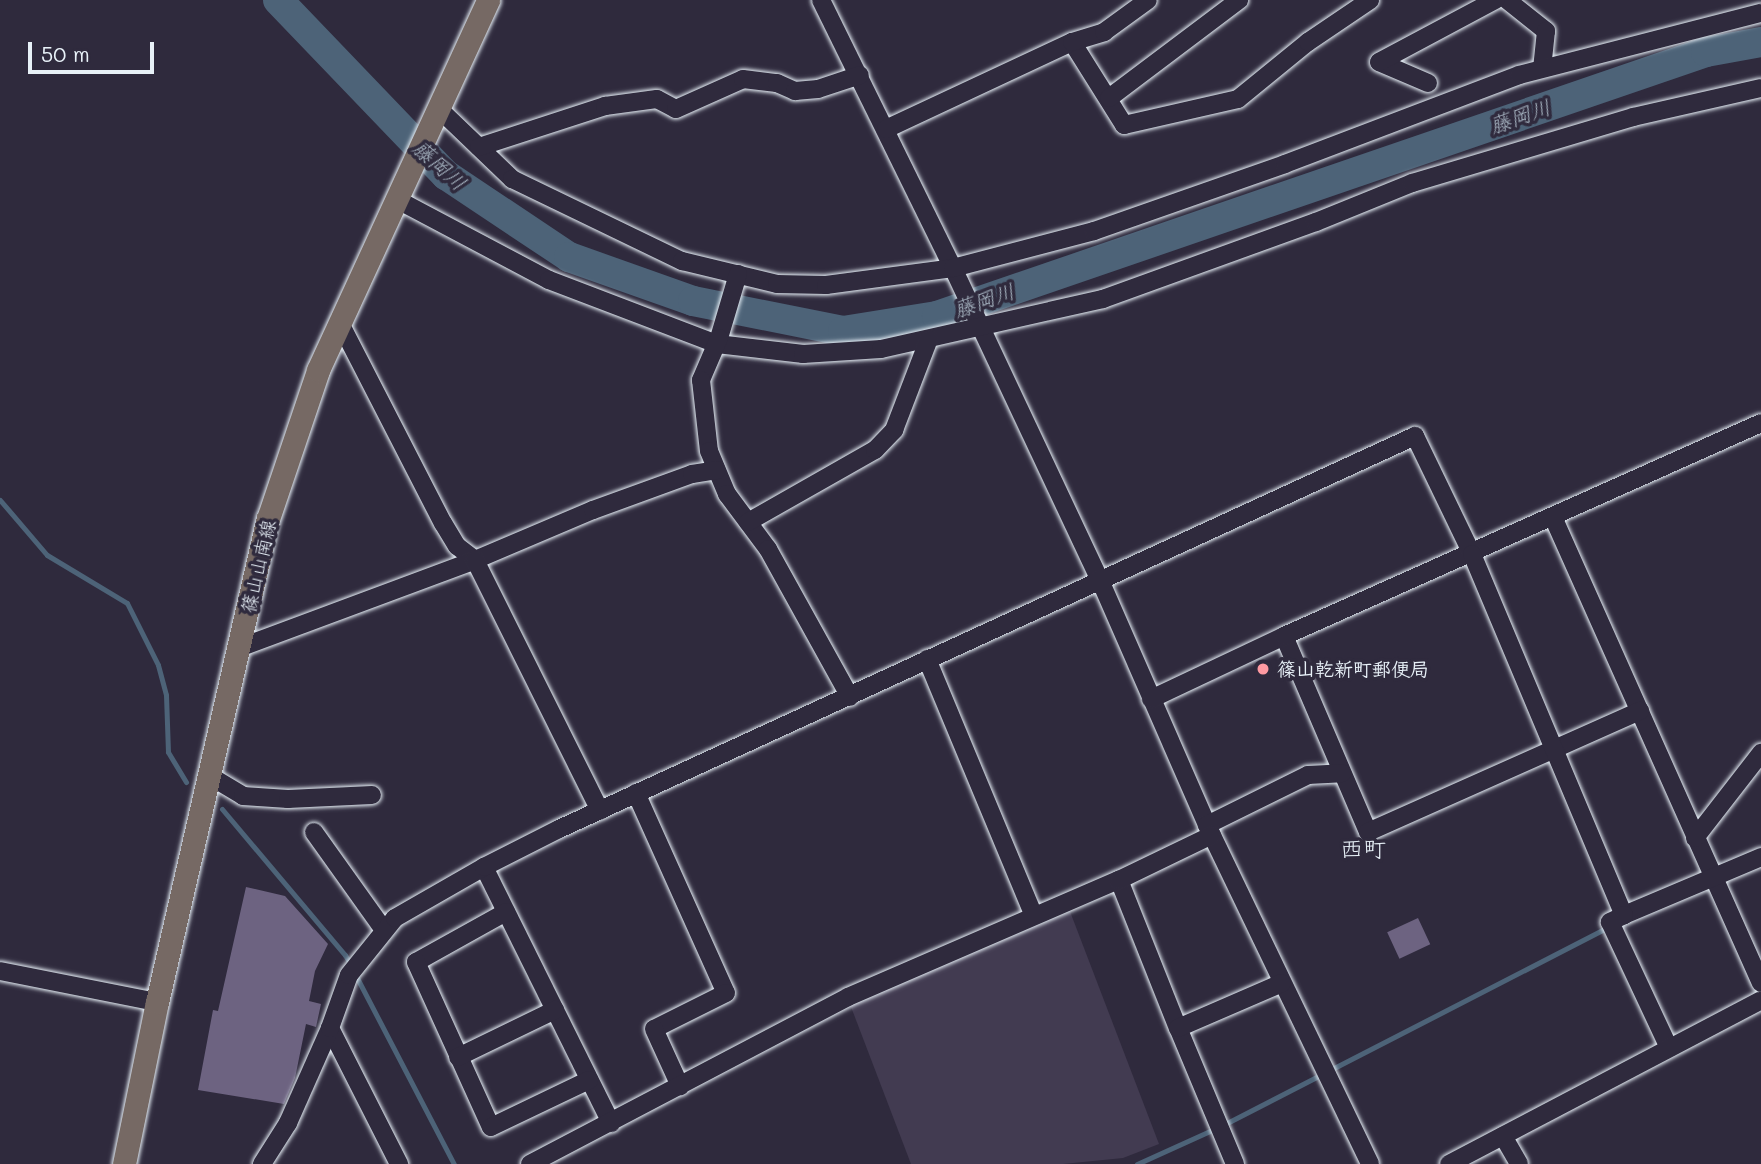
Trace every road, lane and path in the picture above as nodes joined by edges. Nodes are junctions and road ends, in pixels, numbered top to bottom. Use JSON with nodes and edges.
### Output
{"nodes":[{"id":1,"x":488,"y":0,"type":"edge"},
{"id":2,"x":821,"y":0,"type":"edge"},
{"id":3,"x":1148,"y":0,"type":"edge"},
{"id":4,"x":1239,"y":0,"type":"edge"},
{"id":5,"x":1370,"y":0,"type":"edge"},
{"id":6,"x":1495,"y":0,"type":"edge"},
{"id":7,"x":1507,"y":0,"type":"edge"},
{"id":8,"x":1761,"y":13,"type":"edge"},
{"id":9,"x":1072,"y":42,"type":"junction"},
{"id":10,"x":1542,"y":68,"type":"junction"},
{"id":11,"x":860,"y":75,"type":"junction"},
{"id":12,"x":1428,"y":83,"type":"dead end"},
{"id":13,"x":1761,"y":88,"type":"edge"},
{"id":14,"x":1109,"y":98,"type":"junction"},
{"id":15,"x":435,"y":114,"type":"junction"},
{"id":16,"x":886,"y":129,"type":"junction"},
{"id":17,"x":479,"y":147,"type":"junction"},
{"id":18,"x":400,"y":191,"type":"junction"},
{"id":19,"x":956,"y":274,"type":"junction"},
{"id":20,"x":736,"y":278,"type":"junction"},
{"id":21,"x":340,"y":324,"type":"junction"},
{"id":22,"x":980,"y":325,"type":"junction"},
{"id":23,"x":929,"y":339,"type":"junction"},
{"id":24,"x":718,"y":341,"type":"junction"},
{"id":25,"x":1761,"y":423,"type":"edge"},
{"id":26,"x":717,"y":470,"type":"junction"},
{"id":27,"x":1553,"y":517,"type":"junction"},
{"id":28,"x":748,"y":522,"type":"junction"},
{"id":29,"x":1472,"y":554,"type":"junction"},
{"id":30,"x":475,"y":560,"type":"junction"},
{"id":31,"x":1100,"y":580,"type":"junction"},
{"id":32,"x":1284,"y":636,"type":"junction"},
{"id":33,"x":239,"y":648,"type":"junction"},
{"id":34,"x":927,"y":659,"type":"junction"},
{"id":35,"x":850,"y":697,"type":"junction"},
{"id":36,"x":1151,"y":699,"type":"junction"},
{"id":37,"x":1640,"y":711,"type":"junction"},
{"id":38,"x":1553,"y":748,"type":"junction"},
{"id":39,"x":1761,"y":753,"type":"edge"},
{"id":40,"x":1342,"y":773,"type":"junction"},
{"id":41,"x":209,"y":776,"type":"junction"},
{"id":42,"x":636,"y":793,"type":"junction"},
{"id":43,"x":372,"y":795,"type":"dead end"},
{"id":44,"x":600,"y":811,"type":"junction"},
{"id":45,"x":1210,"y":830,"type":"junction"},
{"id":46,"x":314,"y":832,"type":"dead end"},
{"id":47,"x":1695,"y":838,"type":"junction"},
{"id":48,"x":1761,"y":857,"type":"edge"},
{"id":49,"x":484,"y":867,"type":"junction"},
{"id":50,"x":1713,"y":876,"type":"junction"},
{"id":51,"x":1119,"y":880,"type":"junction"},
{"id":52,"x":506,"y":912,"type":"junction"},
{"id":53,"x":1624,"y":915,"type":"junction"},
{"id":54,"x":1034,"y":916,"type":"junction"},
{"id":55,"x":384,"y":930,"type":"junction"},
{"id":56,"x":0,"y":971,"type":"edge"},
{"id":57,"x":1282,"y":983,"type":"junction"},
{"id":58,"x":1761,"y":984,"type":"edge"},
{"id":59,"x":1761,"y":1000,"type":"edge"},
{"id":60,"x":157,"y":1002,"type":"junction"},
{"id":61,"x":555,"y":1010,"type":"junction"},
{"id":62,"x":330,"y":1028,"type":"junction"},
{"id":63,"x":1178,"y":1028,"type":"junction"},
{"id":64,"x":1669,"y":1048,"type":"junction"},
{"id":65,"x":458,"y":1057,"type":"junction"},
{"id":66,"x":589,"y":1080,"type":"junction"},
{"id":67,"x":680,"y":1086,"type":"junction"},
{"id":68,"x":611,"y":1123,"type":"junction"},
{"id":69,"x":1503,"y":1136,"type":"junction"},
{"id":70,"x":396,"y":1158,"type":"edge"},
{"id":71,"x":124,"y":1164,"type":"edge"},
{"id":72,"x":262,"y":1164,"type":"edge"},
{"id":73,"x":530,"y":1164,"type":"edge"},
{"id":74,"x":1235,"y":1164,"type":"edge"},
{"id":75,"x":1370,"y":1164,"type":"edge"},
{"id":76,"x":1448,"y":1164,"type":"edge"},
{"id":77,"x":1519,"y":1164,"type":"edge"}],
"edges":[{"from":1,"to":15,"type":"main road","name":"篠山山南線"},
{"from":2,"to":11,"type":"street"},
{"from":3,"to":9,"type":"street"},
{"from":4,"to":14,"type":"street"},
{"from":5,"to":14,"type":"street"},
{"from":6,"to":12,"type":"street"},
{"from":7,"to":10,"type":"street"},
{"from":8,"to":10,"type":"street"},
{"from":9,"to":14,"type":"street"},
{"from":9,"to":16,"type":"street"},
{"from":10,"to":19,"type":"street"},
{"from":11,"to":16,"type":"street"},
{"from":11,"to":17,"type":"street"},
{"from":13,"to":22,"type":"street"},
{"from":15,"to":17,"type":"street"},
{"from":15,"to":18,"type":"main road","name":"篠山山南線"},
{"from":16,"to":19,"type":"street"},
{"from":17,"to":20,"type":"street"},
{"from":18,"to":21,"type":"main road","name":"篠山山南線"},
{"from":18,"to":24,"type":"street"},
{"from":19,"to":20,"type":"street"},
{"from":19,"to":22,"type":"street"},
{"from":20,"to":24,"type":"street"},
{"from":21,"to":30,"type":"street"},
{"from":21,"to":33,"type":"main road","name":"篠山山南線"},
{"from":22,"to":23,"type":"street"},
{"from":22,"to":31,"type":"street"},
{"from":23,"to":24,"type":"street"},
{"from":23,"to":28,"type":"street"},
{"from":24,"to":26,"type":"street"},
{"from":25,"to":27,"type":"street"},
{"from":26,"to":28,"type":"street"},
{"from":26,"to":30,"type":"street"},
{"from":27,"to":29,"type":"street"},
{"from":27,"to":37,"type":"street"},
{"from":28,"to":35,"type":"street"},
{"from":29,"to":31,"type":"street"},
{"from":29,"to":32,"type":"street"},
{"from":29,"to":38,"type":"street"},
{"from":30,"to":33,"type":"street"},
{"from":30,"to":44,"type":"street"},
{"from":31,"to":34,"type":"street"},
{"from":31,"to":36,"type":"street"},
{"from":32,"to":36,"type":"street"},
{"from":32,"to":40,"type":"street"},
{"from":33,"to":41,"type":"main road","name":"篠山山南線"},
{"from":34,"to":35,"type":"street"},
{"from":34,"to":54,"type":"street"},
{"from":35,"to":42,"type":"street"},
{"from":36,"to":45,"type":"street"},
{"from":37,"to":38,"type":"street"},
{"from":37,"to":47,"type":"street"},
{"from":38,"to":40,"type":"street"},
{"from":38,"to":53,"type":"street"},
{"from":39,"to":47,"type":"street"},
{"from":40,"to":45,"type":"street"},
{"from":41,"to":43,"type":"street"},
{"from":41,"to":60,"type":"main road","name":"篠山山南線"},
{"from":42,"to":44,"type":"street"},
{"from":42,"to":67,"type":"street"},
{"from":44,"to":49,"type":"street"},
{"from":45,"to":51,"type":"street"},
{"from":45,"to":57,"type":"street"},
{"from":46,"to":55,"type":"street"},
{"from":47,"to":50,"type":"street"},
{"from":48,"to":50,"type":"street"},
{"from":49,"to":52,"type":"street"},
{"from":49,"to":55,"type":"street"},
{"from":50,"to":53,"type":"street"},
{"from":50,"to":58,"type":"street"},
{"from":51,"to":54,"type":"street"},
{"from":51,"to":63,"type":"street"},
{"from":52,"to":61,"type":"street"},
{"from":52,"to":65,"type":"street"},
{"from":53,"to":64,"type":"street"},
{"from":54,"to":67,"type":"street"},
{"from":55,"to":62,"type":"street"},
{"from":56,"to":60,"type":"street"},
{"from":57,"to":63,"type":"street"},
{"from":57,"to":75,"type":"street"},
{"from":59,"to":64,"type":"street"},
{"from":60,"to":71,"type":"main road","name":"篠山山南線"},
{"from":61,"to":65,"type":"street"},
{"from":61,"to":66,"type":"street"},
{"from":62,"to":70,"type":"street"},
{"from":62,"to":72,"type":"street"},
{"from":63,"to":74,"type":"street"},
{"from":64,"to":69,"type":"street"},
{"from":65,"to":66,"type":"street"},
{"from":66,"to":68,"type":"street"},
{"from":67,"to":68,"type":"street"},
{"from":68,"to":73,"type":"street"},
{"from":69,"to":76,"type":"street"},
{"from":69,"to":77,"type":"street"}]}
